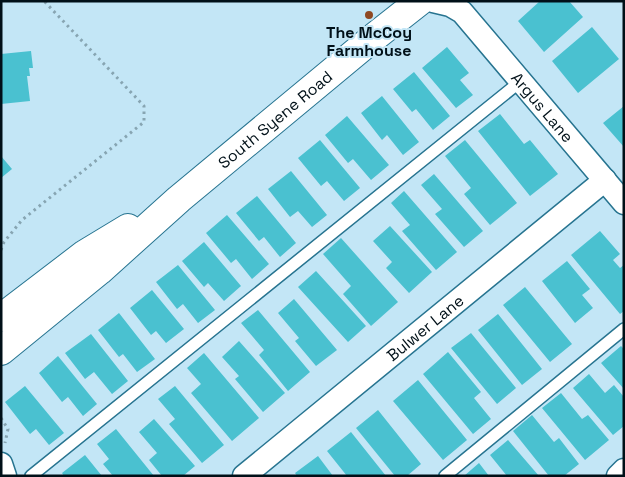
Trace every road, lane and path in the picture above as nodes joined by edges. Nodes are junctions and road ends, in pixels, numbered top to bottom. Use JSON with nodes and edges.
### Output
{"nodes":[{"id":1,"x":44,"y":1,"type":"edge"},
{"id":2,"x":424,"y":2,"type":"edge"},
{"id":3,"x":460,"y":7,"type":"edge"},
{"id":4,"x":520,"y":81,"type":"junction"},
{"id":5,"x":605,"y":180,"type":"junction"},
{"id":6,"x":179,"y":199,"type":"junction"},
{"id":7,"x":624,"y":203,"type":"edge"},
{"id":8,"x":1,"y":250,"type":"edge"},
{"id":9,"x":1,"y":318,"type":"edge"},
{"id":10,"x":624,"y":329,"type":"edge"},
{"id":11,"x":1,"y":351,"type":"edge"},
{"id":12,"x":1,"y":418,"type":"edge"},
{"id":13,"x":7,"y":435,"type":"dead end"},
{"id":14,"x":1,"y":464,"type":"edge"},
{"id":15,"x":624,"y":470,"type":"edge"},
{"id":16,"x":5,"y":476,"type":"edge"},
{"id":17,"x":31,"y":476,"type":"edge"},
{"id":18,"x":244,"y":476,"type":"edge"},
{"id":19,"x":445,"y":476,"type":"edge"},
{"id":20,"x":618,"y":476,"type":"edge"}],
"edges":[{"from":1,"to":8,"type":"path"},
{"from":2,"to":3,"type":"street","name":"Argus Lane"},
{"from":2,"to":6,"type":"street","name":"South Syene Road"},
{"from":3,"to":4,"type":"street","name":"Argus Lane"},
{"from":4,"to":5,"type":"street","name":"Argus Lane"},
{"from":4,"to":17,"type":"lane"},
{"from":5,"to":7,"type":"street","name":"Argus Lane"},
{"from":5,"to":18,"type":"street","name":"Bulwer Lane"},
{"from":6,"to":9,"type":"street","name":"South Syene Road"},
{"from":6,"to":11,"type":"street","name":"South Syene Road"},
{"from":10,"to":19,"type":"lane"},
{"from":12,"to":13,"type":"path"},
{"from":14,"to":16,"type":"street"},
{"from":15,"to":20,"type":"street"}]}
